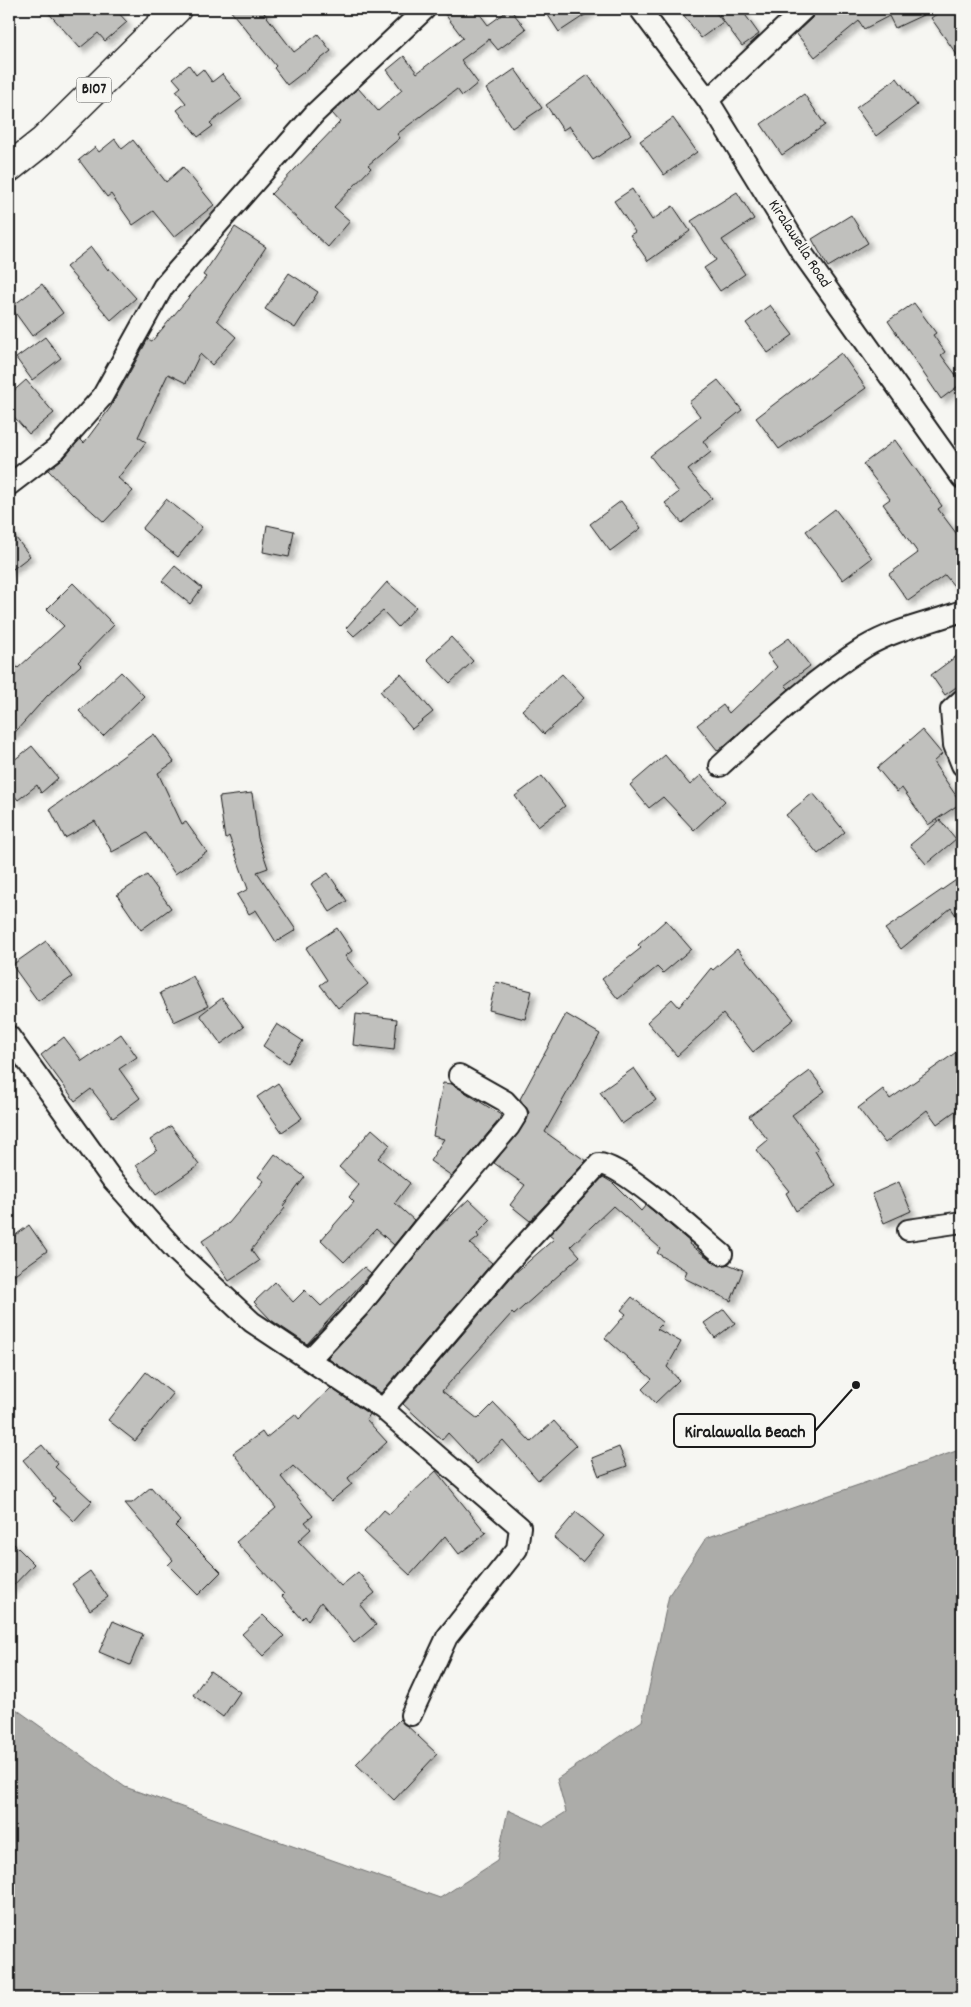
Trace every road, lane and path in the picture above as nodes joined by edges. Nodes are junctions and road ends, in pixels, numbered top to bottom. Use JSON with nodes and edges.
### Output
{"nodes":[{"id":1,"x":177,"y":9,"type":"edge"},
{"id":2,"x":425,"y":9,"type":"edge"},
{"id":3,"x":640,"y":9,"type":"edge"},
{"id":4,"x":804,"y":9,"type":"edge"},
{"id":5,"x":708,"y":100,"type":"junction"},
{"id":6,"x":9,"y":168,"type":"edge"},
{"id":7,"x":962,"y":478,"type":"edge"},
{"id":8,"x":9,"y":485,"type":"edge"},
{"id":9,"x":962,"y":611,"type":"edge"},
{"id":10,"x":962,"y":700,"type":"edge"},
{"id":11,"x":962,"y":765,"type":"edge"},
{"id":12,"x":720,"y":766,"type":"dead end"},
{"id":13,"x":9,"y":1036,"type":"edge"},
{"id":14,"x":459,"y":1075,"type":"dead end"},
{"id":15,"x":962,"y":1222,"type":"edge"},
{"id":16,"x":908,"y":1230,"type":"dead end"},
{"id":17,"x":722,"y":1254,"type":"dead end"},
{"id":18,"x":309,"y":1360,"type":"junction"},
{"id":19,"x":383,"y":1409,"type":"junction"},
{"id":20,"x":411,"y":1715,"type":"dead end"}],
"edges":[{"from":1,"to":6,"type":"main road","number":"B107"},
{"from":2,"to":8,"type":"street"},
{"from":3,"to":5,"type":"street","name":"Kiralawella Road"},
{"from":4,"to":5,"type":"street"},
{"from":5,"to":7,"type":"street","name":"Kiralawella Road"},
{"from":9,"to":12,"type":"street"},
{"from":10,"to":11,"type":"street"},
{"from":13,"to":18,"type":"street"},
{"from":14,"to":18,"type":"street"},
{"from":15,"to":16,"type":"street"},
{"from":17,"to":19,"type":"street"},
{"from":18,"to":19,"type":"street"},
{"from":19,"to":20,"type":"street"}]}
